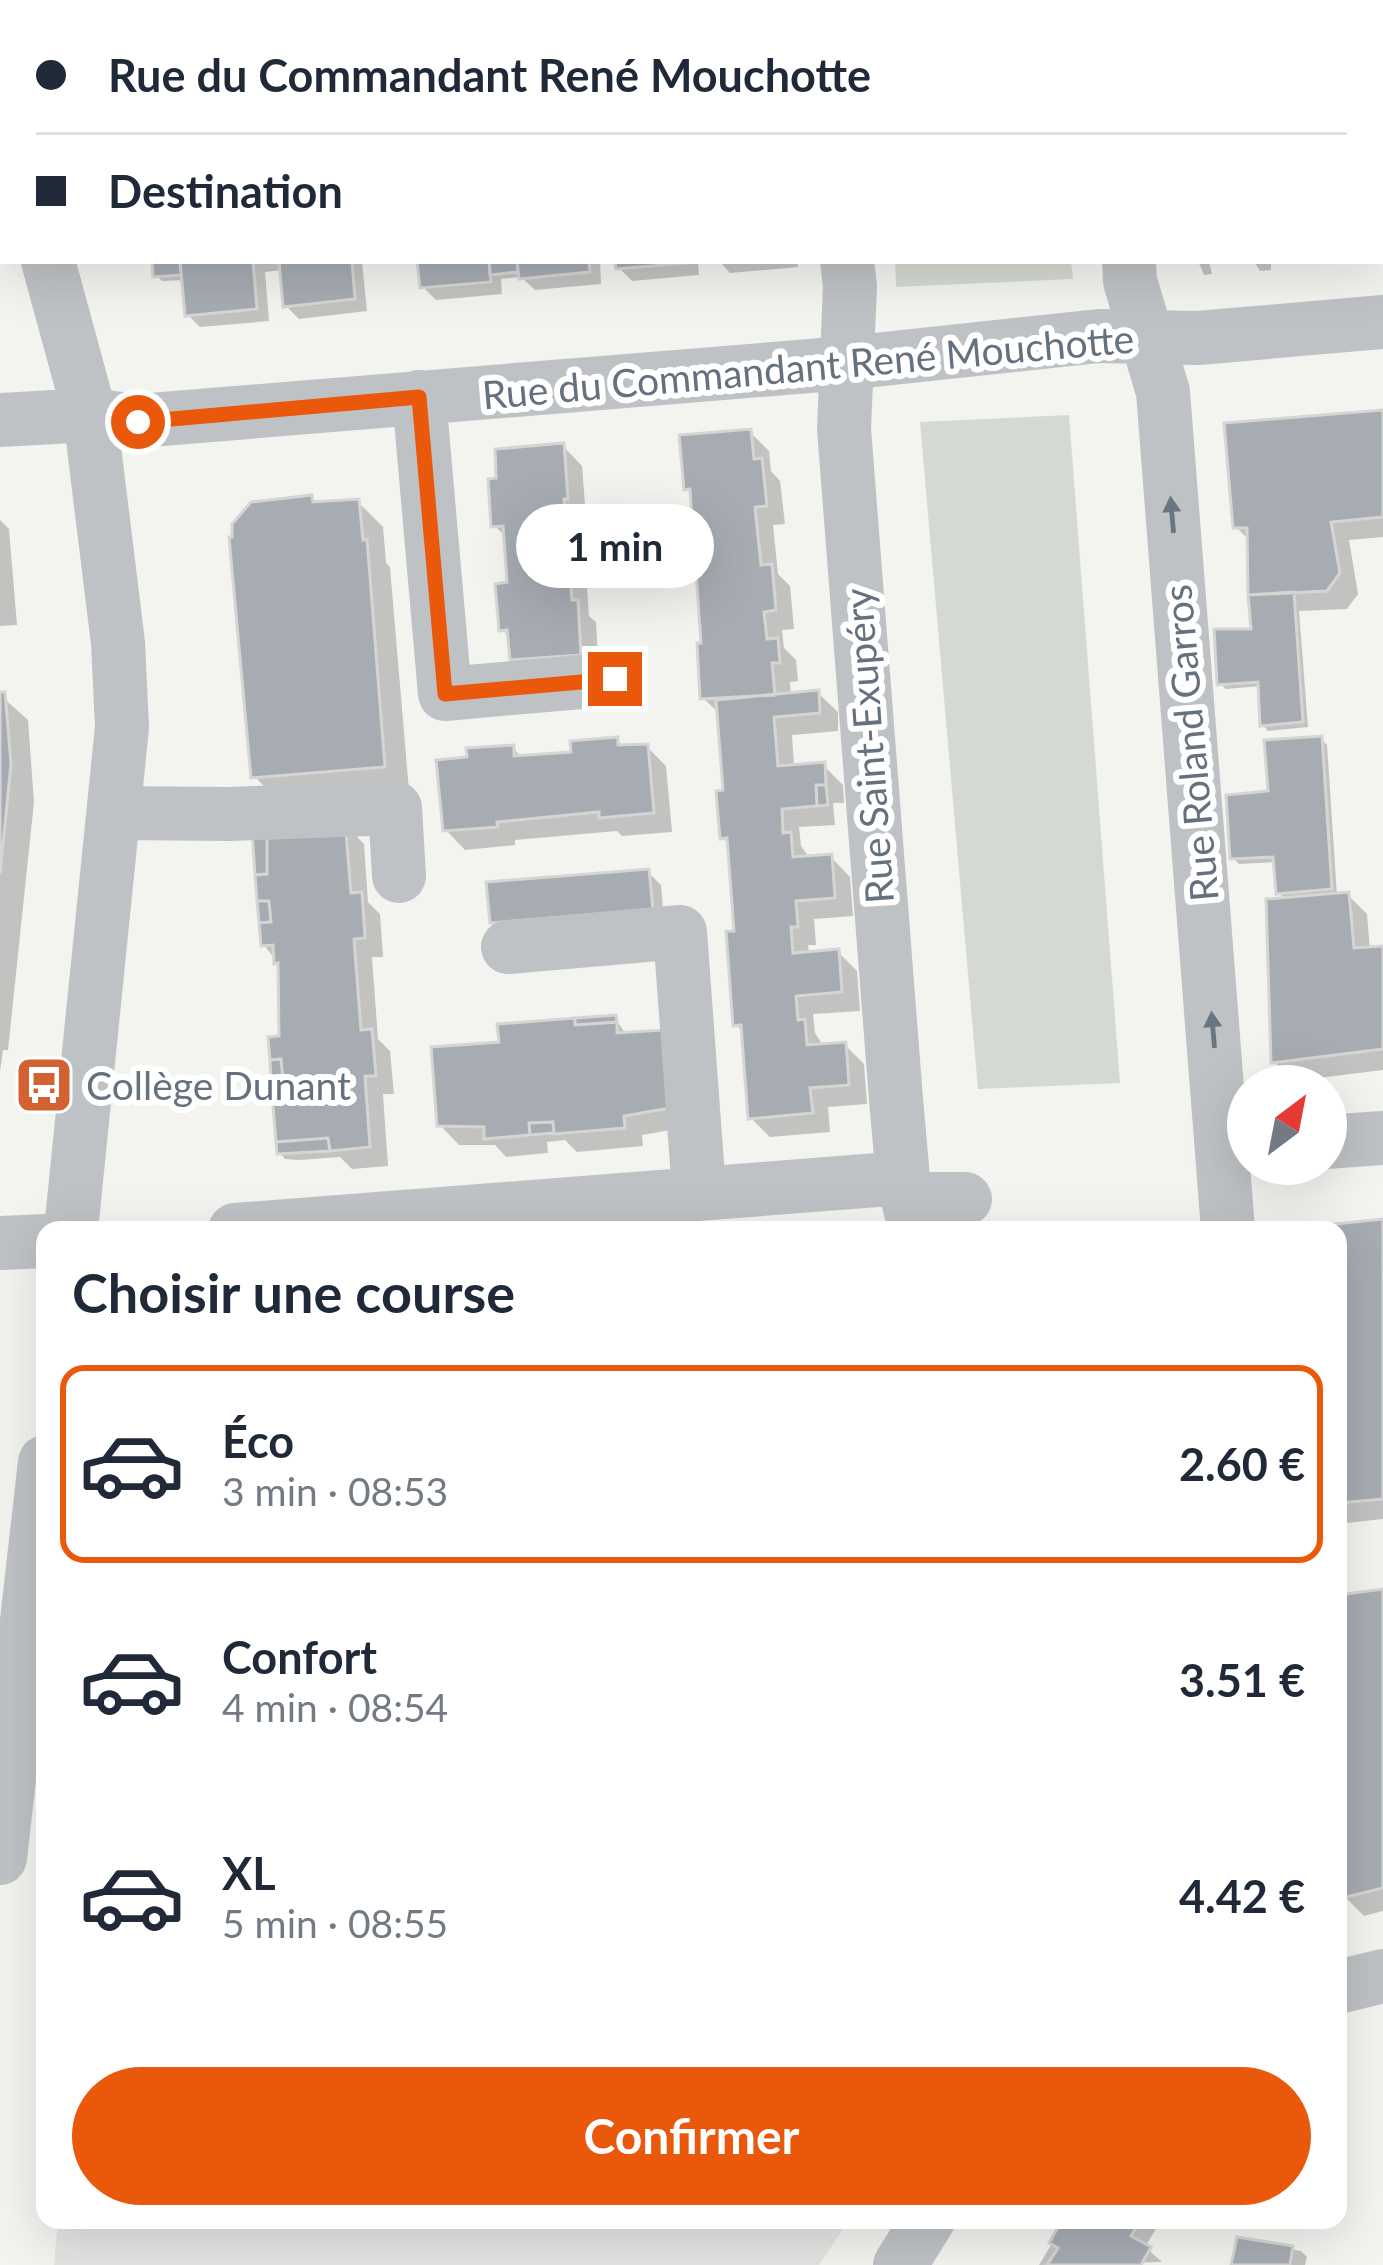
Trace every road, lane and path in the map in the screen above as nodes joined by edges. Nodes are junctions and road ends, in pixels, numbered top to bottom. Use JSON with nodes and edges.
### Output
{"nodes":[{"id":1,"x":49,"y":264,"type":"edge"},
{"id":2,"x":847,"y":264,"type":"edge"},
{"id":3,"x":1129,"y":264,"type":"edge"},
{"id":4,"x":1383,"y":322,"type":"edge"},
{"id":5,"x":1150,"y":338,"type":"junction"},
{"id":6,"x":846,"y":362,"type":"junction"},
{"id":7,"x":419,"y":397,"type":"junction"},
{"id":8,"x":90,"y":415,"type":"junction"},
{"id":9,"x":0,"y":420,"type":"edge"},
{"id":10,"x":615,"y":679,"type":"dead end"},
{"id":11,"x":116,"y":813,"type":"junction"},
{"id":12,"x":399,"y":876,"type":"dead end"},
{"id":13,"x":508,"y":947,"type":"dead end"},
{"id":14,"x":1227,"y":1074,"type":"edge"},
{"id":15,"x":1383,"y":1138,"type":"edge"},
{"id":16,"x":1347,"y":1141,"type":"edge"},
{"id":17,"x":1231,"y":1185,"type":"edge"},
{"id":18,"x":699,"y":1192,"type":"junction"},
{"id":19,"x":965,"y":1198,"type":"dead end"},
{"id":20,"x":909,"y":1202,"type":"edge"},
{"id":21,"x":72,"y":1221,"type":"edge"},
{"id":22,"x":345,"y":1221,"type":"edge"},
{"id":23,"x":1229,"y":1221,"type":"edge"},
{"id":24,"x":36,"y":1241,"type":"edge"},
{"id":25,"x":0,"y":1243,"type":"edge"},
{"id":26,"x":36,"y":1541,"type":"edge"},
{"id":27,"x":0,"y":1858,"type":"edge"},
{"id":28,"x":1383,"y":1976,"type":"edge"},
{"id":29,"x":1347,"y":1985,"type":"edge"},
{"id":30,"x":922,"y":2229,"type":"edge"},
{"id":31,"x":900,"y":2265,"type":"edge"}],
"edges":[{"from":1,"to":8,"type":"street"},
{"from":2,"to":6,"type":"street","name":"Rue Saint-Exupéry"},
{"from":3,"to":5,"type":"street","name":"Rue Roland Garros"},
{"from":4,"to":5,"type":"street","name":"Rue du Commandant René Mouchotte"},
{"from":5,"to":6,"type":"street","name":"Rue du Commandant René Mouchotte"},
{"from":14,"to":5,"type":"street","name":"Rue Roland Garros","one_way":true},
{"from":6,"to":7,"type":"street","name":"Rue du Commandant René Mouchotte"},
{"from":6,"to":20,"type":"street","name":"Rue Saint-Exupéry"},
{"from":7,"to":8,"type":"street","name":"Rue du Commandant René Mouchotte"},
{"from":7,"to":10,"type":"street"},
{"from":8,"to":9,"type":"street","name":"Rue du Commandant René Mouchotte"},
{"from":8,"to":11,"type":"street"},
{"from":11,"to":12,"type":"street"},
{"from":11,"to":21,"type":"street"},
{"from":13,"to":18,"type":"street"},
{"from":15,"to":16,"type":"street"},
{"from":17,"to":23,"type":"street","name":"Rue Roland Garros"},
{"from":18,"to":20,"type":"street"},
{"from":18,"to":22,"type":"street"},
{"from":19,"to":20,"type":"street"},
{"from":24,"to":25,"type":"street"},
{"from":26,"to":27,"type":"street"},
{"from":28,"to":29,"type":"street"},
{"from":30,"to":31,"type":"street"}]}
